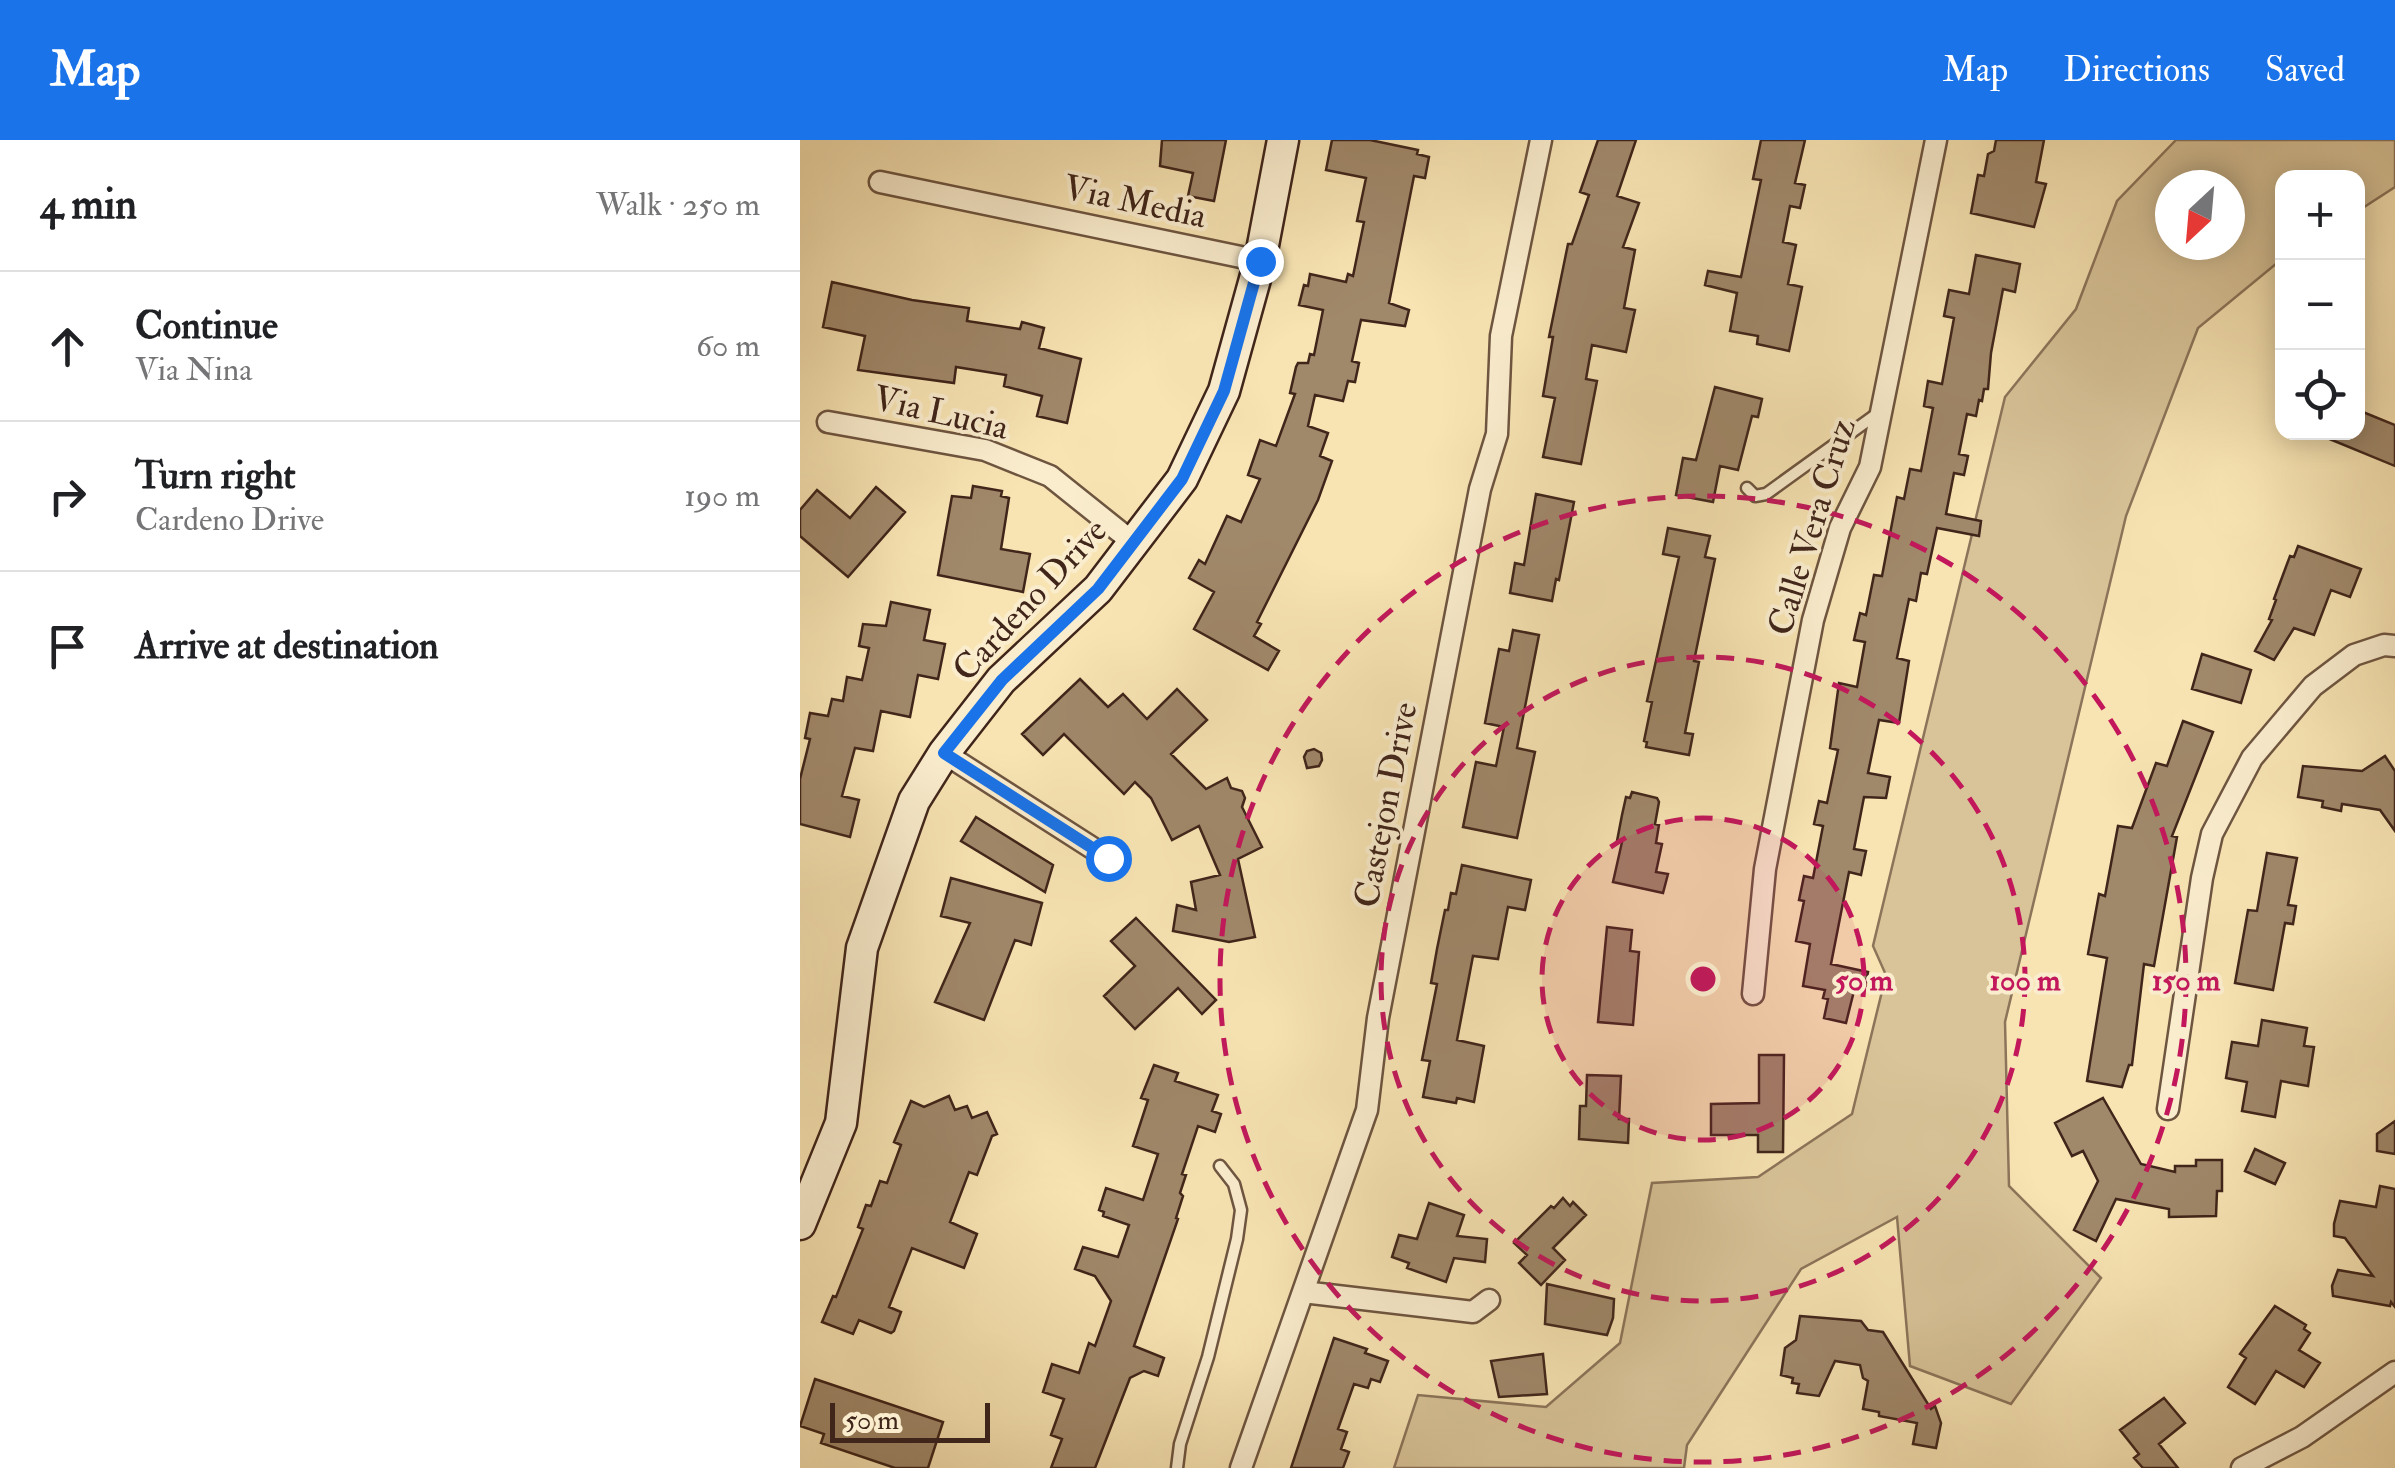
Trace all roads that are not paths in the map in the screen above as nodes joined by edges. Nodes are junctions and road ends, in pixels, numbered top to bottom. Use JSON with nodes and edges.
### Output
{"nodes":[{"id":1,"x":1283,"y":140,"type":"edge"},
{"id":2,"x":1541,"y":140,"type":"edge"},
{"id":3,"x":1936,"y":140,"type":"edge"},
{"id":4,"x":880,"y":182,"type":"dead end"},
{"id":5,"x":1260,"y":261,"type":"junction"},
{"id":6,"x":1882,"y":411,"type":"junction"},
{"id":7,"x":828,"y":422,"type":"dead end"},
{"id":8,"x":1747,"y":488,"type":"dead end"},
{"id":9,"x":1134,"y":544,"type":"junction"},
{"id":10,"x":2395,"y":646,"type":"edge"},
{"id":11,"x":944,"y":753,"type":"junction"},
{"id":12,"x":1108,"y":858,"type":"dead end"},
{"id":13,"x":1753,"y":994,"type":"dead end"},
{"id":14,"x":2168,"y":1109,"type":"dead end"},
{"id":15,"x":1220,"y":1166,"type":"dead end"},
{"id":16,"x":800,"y":1224,"type":"edge"},
{"id":17,"x":1303,"y":1292,"type":"junction"},
{"id":18,"x":1489,"y":1300,"type":"dead end"},
{"id":19,"x":2395,"y":1372,"type":"edge"},
{"id":20,"x":1178,"y":1468,"type":"edge"},
{"id":21,"x":1241,"y":1468,"type":"edge"},
{"id":22,"x":2242,"y":1468,"type":"edge"}],
"edges":[{"from":1,"to":5,"type":"street","name":"Cardeno Drive"},
{"from":2,"to":17,"type":"street","name":"Castejon Drive"},
{"from":3,"to":6,"type":"street","name":"Calle Vera Cruz"},
{"from":4,"to":5,"type":"street","name":"Via Media"},
{"from":5,"to":9,"type":"street","name":"Cardeno Drive"},
{"from":6,"to":8,"type":"lane"},
{"from":6,"to":13,"type":"street","name":"Calle Vera Cruz"},
{"from":7,"to":9,"type":"street","name":"Via Lucia"},
{"from":9,"to":11,"type":"street","name":"Cardeno Drive"},
{"from":10,"to":14,"type":"street"},
{"from":11,"to":12,"type":"street"},
{"from":11,"to":16,"type":"street","name":"Cardeno Drive"},
{"from":15,"to":20,"type":"lane"},
{"from":17,"to":18,"type":"street"},
{"from":17,"to":21,"type":"street","name":"Castejon Drive"},
{"from":19,"to":22,"type":"street"}]}
